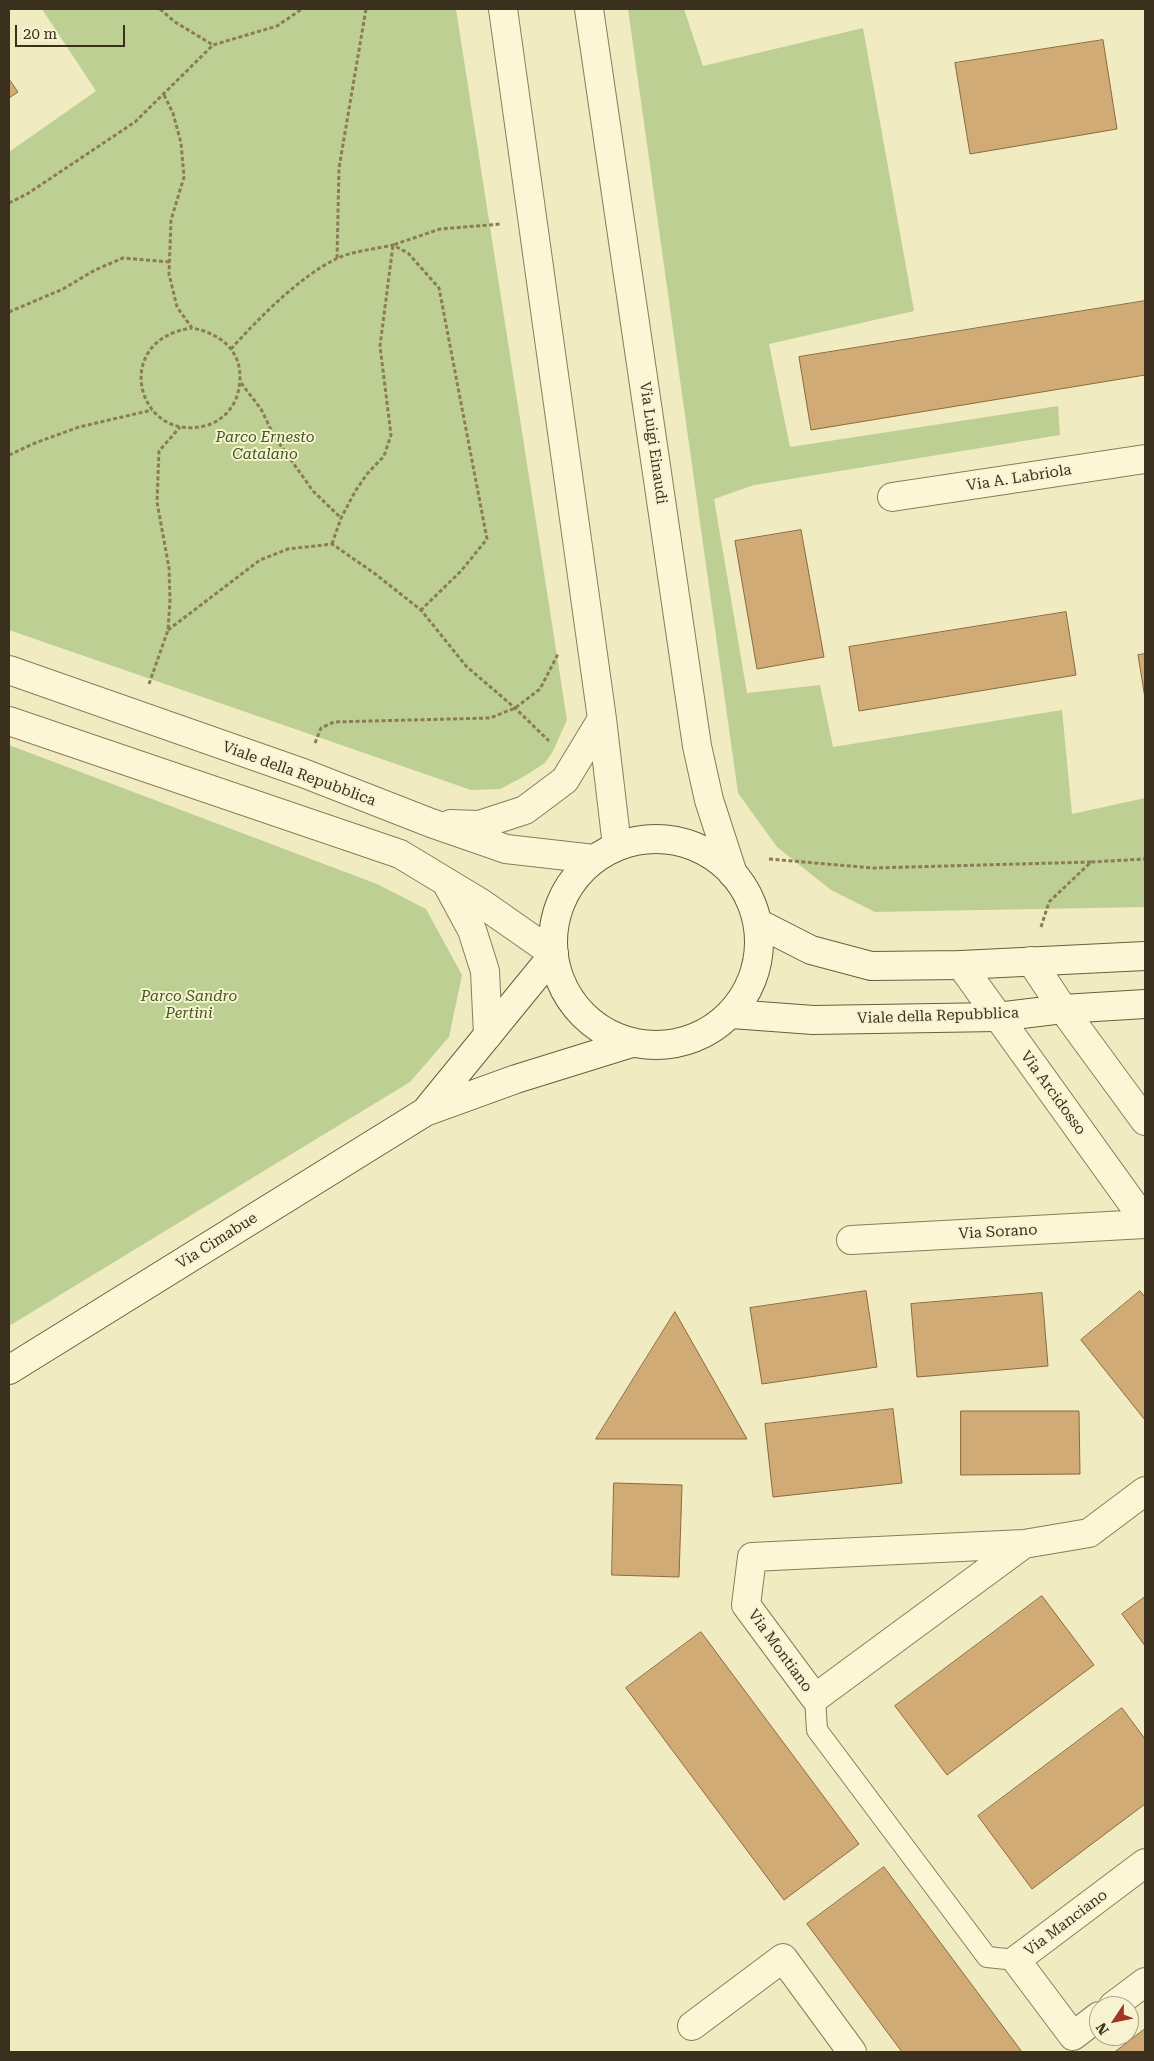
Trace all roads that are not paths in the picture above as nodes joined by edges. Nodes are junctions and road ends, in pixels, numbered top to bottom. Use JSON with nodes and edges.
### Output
{"nodes":[{"id":1,"x":503,"y":9,"type":"edge"},
{"id":2,"x":588,"y":9,"type":"edge"},
{"id":3,"x":1145,"y":459,"type":"edge"},
{"id":4,"x":892,"y":497,"type":"dead end"},
{"id":5,"x":9,"y":670,"type":"edge"},
{"id":6,"x":602,"y":719,"type":"junction"},
{"id":7,"x":9,"y":721,"type":"edge"},
{"id":8,"x":431,"y":823,"type":"junction"},
{"id":9,"x":605,"y":853,"type":"junction"},
{"id":10,"x":733,"y":874,"type":"junction"},
{"id":11,"x":445,"y":880,"type":"junction"},
{"id":12,"x":758,"y":923,"type":"junction"},
{"id":13,"x":554,"y":954,"type":"junction"},
{"id":14,"x":1145,"y":956,"type":"edge"},
{"id":15,"x":1031,"y":961,"type":"junction"},
{"id":16,"x":961,"y":965,"type":"junction"},
{"id":17,"x":1145,"y":1004,"type":"edge"},
{"id":18,"x":1063,"y":1009,"type":"junction"},
{"id":19,"x":732,"y":1014,"type":"junction"},
{"id":20,"x":996,"y":1017,"type":"junction"},
{"id":21,"x":488,"y":1035,"type":"junction"},
{"id":22,"x":632,"y":1043,"type":"junction"},
{"id":23,"x":424,"y":1112,"type":"junction"},
{"id":24,"x":1145,"y":1121,"type":"edge"},
{"id":25,"x":1145,"y":1222,"type":"edge"},
{"id":26,"x":851,"y":1240,"type":"dead end"},
{"id":27,"x":9,"y":1370,"type":"edge"},
{"id":28,"x":1145,"y":1491,"type":"edge"},
{"id":29,"x":1024,"y":1544,"type":"junction"},
{"id":30,"x":814,"y":1698,"type":"junction"},
{"id":31,"x":1145,"y":1863,"type":"edge"},
{"id":32,"x":1016,"y":1960,"type":"junction"},
{"id":33,"x":1145,"y":1982,"type":"edge"},
{"id":34,"x":1126,"y":1996,"type":"edge"},
{"id":35,"x":1089,"y":2024,"type":"edge"},
{"id":36,"x":692,"y":2026,"type":"dead end"},
{"id":37,"x":852,"y":2052,"type":"edge"}],
"edges":[{"from":1,"to":6,"type":"street"},
{"from":2,"to":10,"type":"street","name":"Via Luigi Einaudi"},
{"from":3,"to":4,"type":"street","name":"Via A. Labriola"},
{"from":5,"to":8,"type":"street","name":"Viale della Repubblica"},
{"from":6,"to":8,"type":"street"},
{"from":6,"to":9,"type":"street"},
{"from":7,"to":11,"type":"street"},
{"from":8,"to":9,"type":"street","name":"Viale della Repubblica"},
{"from":9,"to":10,"type":"street","name":"Viale della Repubblica"},
{"from":9,"to":13,"type":"street","name":"Viale della Repubblica"},
{"from":10,"to":12,"type":"street","name":"Viale della Repubblica"},
{"from":11,"to":13,"type":"street"},
{"from":11,"to":21,"type":"street"},
{"from":12,"to":16,"type":"street"},
{"from":12,"to":19,"type":"street","name":"Viale della Repubblica"},
{"from":13,"to":21,"type":"street","name":"Via Cimabue"},
{"from":13,"to":22,"type":"street","name":"Viale della Repubblica"},
{"from":14,"to":15,"type":"street"},
{"from":15,"to":16,"type":"street"},
{"from":15,"to":18,"type":"street"},
{"from":16,"to":20,"type":"street","name":"Via Arcidosso"},
{"from":17,"to":18,"type":"street","name":"Viale della Repubblica"},
{"from":18,"to":20,"type":"street","name":"Viale della Repubblica"},
{"from":18,"to":24,"type":"street"},
{"from":19,"to":20,"type":"street","name":"Viale della Repubblica"},
{"from":19,"to":22,"type":"street","name":"Viale della Repubblica"},
{"from":20,"to":25,"type":"street","name":"Via Arcidosso"},
{"from":21,"to":23,"type":"street","name":"Via Cimabue"},
{"from":22,"to":23,"type":"street","name":"Via Cimabue"},
{"from":23,"to":27,"type":"street","name":"Via Cimabue"},
{"from":25,"to":26,"type":"street","name":"Via Sorano"},
{"from":28,"to":29,"type":"street","name":"Via Montiano"},
{"from":29,"to":30,"type":"street","name":"Via Montiano"},
{"from":29,"to":30,"type":"street","name":"Via Montiano"},
{"from":30,"to":32,"type":"lane"},
{"from":31,"to":32,"type":"street","name":"Via Manciano"},
{"from":32,"to":35,"type":"street","name":"Via Manciano"},
{"from":33,"to":34,"type":"street"},
{"from":36,"to":37,"type":"street"}]}
